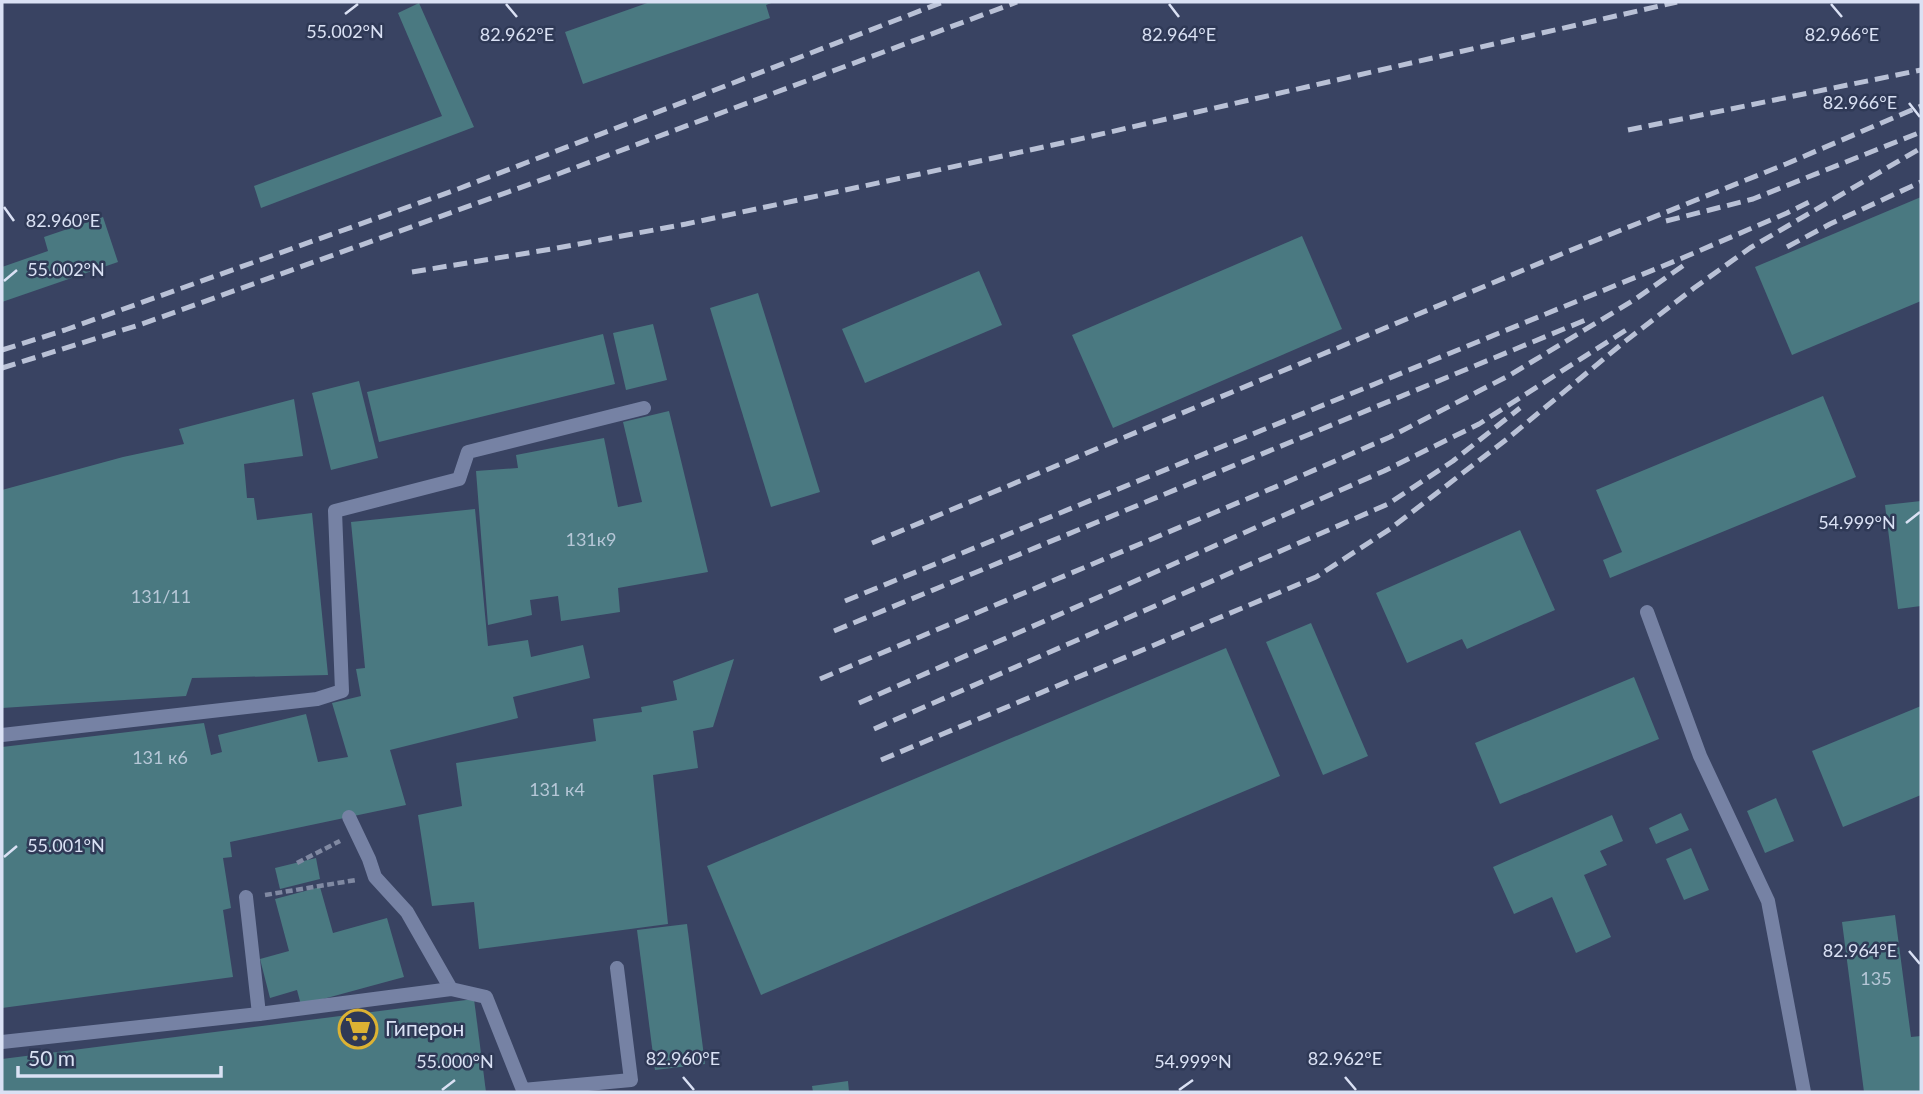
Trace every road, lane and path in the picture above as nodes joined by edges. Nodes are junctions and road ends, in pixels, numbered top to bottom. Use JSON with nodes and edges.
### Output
{"nodes":[{"id":1,"x":644,"y":408,"type":"dead end"},
{"id":2,"x":1647,"y":612,"type":"dead end"},
{"id":3,"x":2,"y":735,"type":"edge"},
{"id":4,"x":349,"y":817,"type":"dead end"},
{"id":5,"x":357,"y":833,"type":"junction"},
{"id":6,"x":297,"y":863,"type":"dead end"},
{"id":7,"x":375,"y":877,"type":"junction"},
{"id":8,"x":279,"y":884,"type":"dead end"},
{"id":9,"x":274,"y":893,"type":"junction"},
{"id":10,"x":246,"y":897,"type":"joint"},
{"id":11,"x":617,"y":968,"type":"dead end"},
{"id":12,"x":451,"y":989,"type":"junction"},
{"id":13,"x":259,"y":1014,"type":"junction"},
{"id":14,"x":2,"y":1042,"type":"edge"},
{"id":15,"x":631,"y":1086,"type":"edge"},
{"id":16,"x":523,"y":1091,"type":"edge"},
{"id":17,"x":1804,"y":1092,"type":"edge"}],
"edges":[{"from":1,"to":3,"type":"lane"},
{"from":2,"to":17,"type":"lane"},
{"from":4,"to":5,"type":"lane"},
{"from":5,"to":6,"type":"path"},
{"from":5,"to":7,"type":"lane"},
{"from":7,"to":9,"type":"path"},
{"from":7,"to":12,"type":"lane"},
{"from":8,"to":9,"type":"path"},
{"from":9,"to":10,"type":"path"},
{"from":10,"to":13,"type":"lane"},
{"from":11,"to":15,"type":"lane"},
{"from":12,"to":13,"type":"lane"},
{"from":12,"to":16,"type":"lane"},
{"from":13,"to":14,"type":"lane"},
{"from":15,"to":16,"type":"lane"}]}
